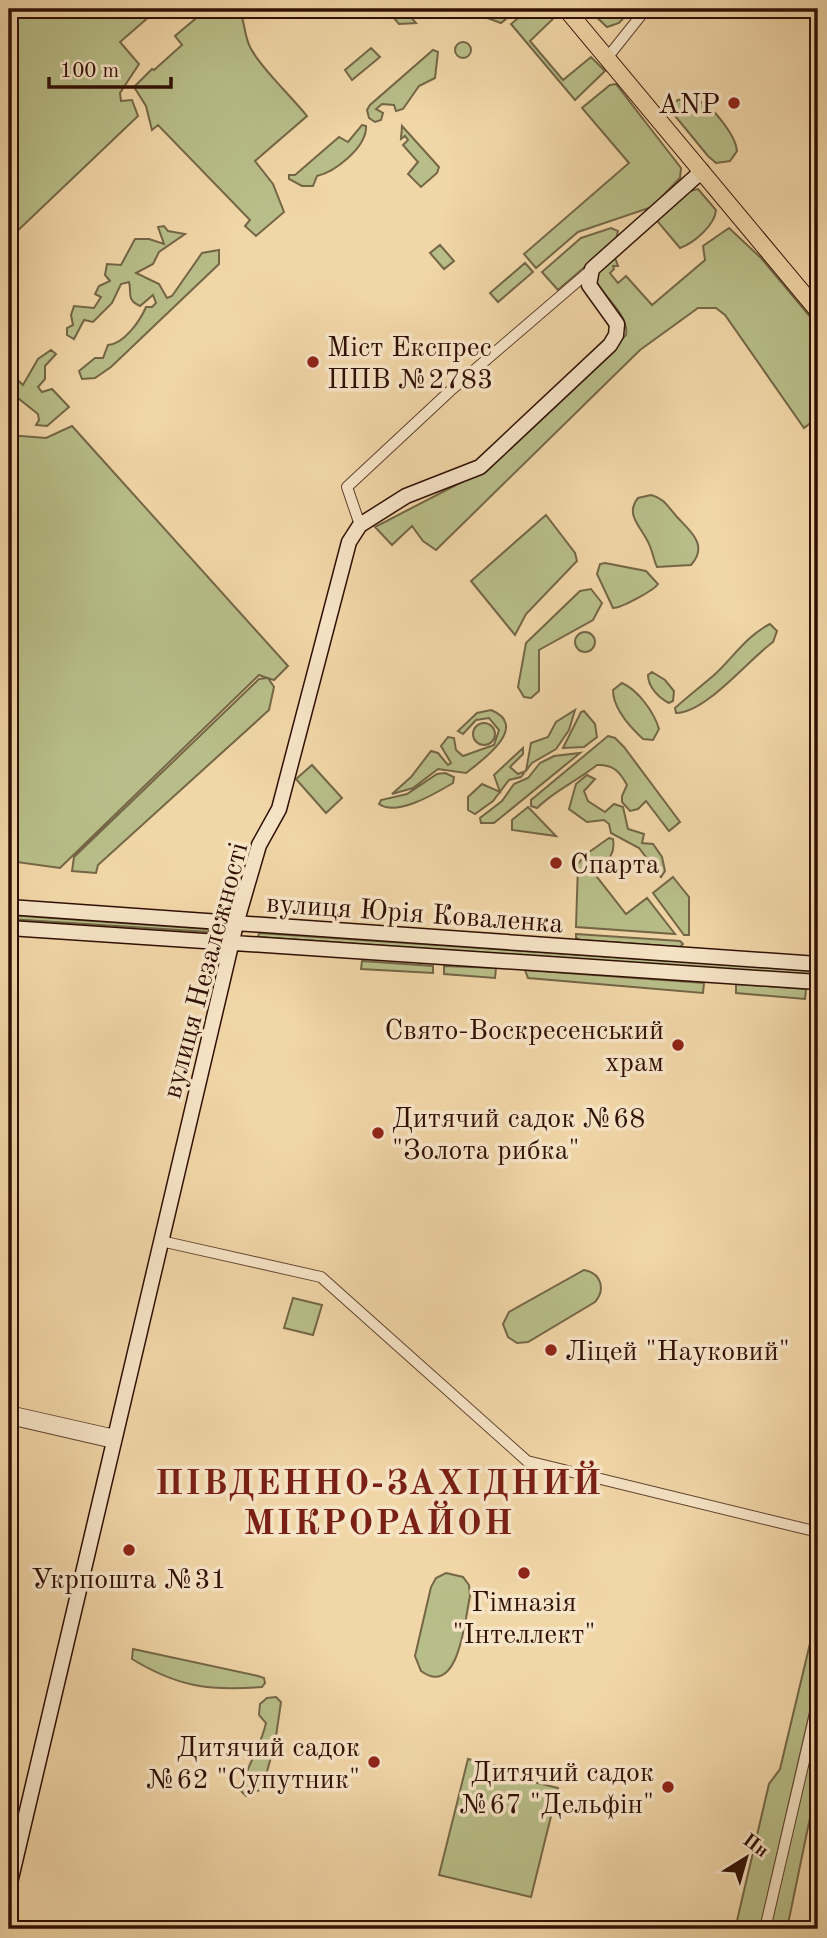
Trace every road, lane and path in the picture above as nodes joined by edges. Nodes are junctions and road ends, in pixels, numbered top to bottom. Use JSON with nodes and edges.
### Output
{"nodes":[{"id":1,"x":566,"y":9,"type":"edge"},
{"id":2,"x":646,"y":9,"type":"edge"},
{"id":3,"x":607,"y":58,"type":"junction"},
{"id":4,"x":702,"y":171,"type":"junction"},
{"id":5,"x":592,"y":269,"type":"junction"},
{"id":6,"x":818,"y":311,"type":"edge"},
{"id":7,"x":360,"y":525,"type":"junction"},
{"id":8,"x":9,"y":906,"type":"edge"},
{"id":9,"x":236,"y":924,"type":"junction"},
{"id":10,"x":9,"y":928,"type":"edge"},
{"id":11,"x":231,"y":944,"type":"junction"},
{"id":12,"x":818,"y":964,"type":"edge"},
{"id":13,"x":818,"y":982,"type":"edge"},
{"id":14,"x":161,"y":1241,"type":"junction"},
{"id":15,"x":9,"y":1410,"type":"edge"},
{"id":16,"x":9,"y":1419,"type":"edge"},
{"id":17,"x":114,"y":1439,"type":"junction"},
{"id":18,"x":818,"y":1532,"type":"edge"},
{"id":19,"x":818,"y":1701,"type":"edge"},
{"id":20,"x":9,"y":1887,"type":"edge"},
{"id":21,"x":765,"y":1929,"type":"edge"}],
"edges":[{"from":1,"to":3,"type":"main road"},
{"from":2,"to":3,"type":"street"},
{"from":3,"to":4,"type":"main road"},
{"from":4,"to":5,"type":"main road"},
{"from":4,"to":6,"type":"main road"},
{"from":5,"to":7,"type":"street"},
{"from":5,"to":7,"type":"main road"},
{"from":7,"to":9,"type":"main road","name":"вулиця Незалежності"},
{"from":8,"to":9,"type":"main road","name":"вулиця Юрія Коваленка"},
{"from":9,"to":11,"type":"main road","name":"вулиця Незалежності"},
{"from":9,"to":12,"type":"main road","name":"вулиця Юрія Коваленка"},
{"from":10,"to":11,"type":"main road","name":"вулиця Юрія Коваленка"},
{"from":11,"to":13,"type":"main road","name":"вулиця Юрія Коваленка"},
{"from":11,"to":14,"type":"main road","name":"вулиця Незалежності"},
{"from":14,"to":17,"type":"main road","name":"вулиця Незалежності"},
{"from":14,"to":18,"type":"street"},
{"from":15,"to":17,"type":"street"},
{"from":16,"to":17,"type":"street"},
{"from":17,"to":20,"type":"main road","name":"вулиця Незалежності"},
{"from":19,"to":21,"type":"street"}]}
